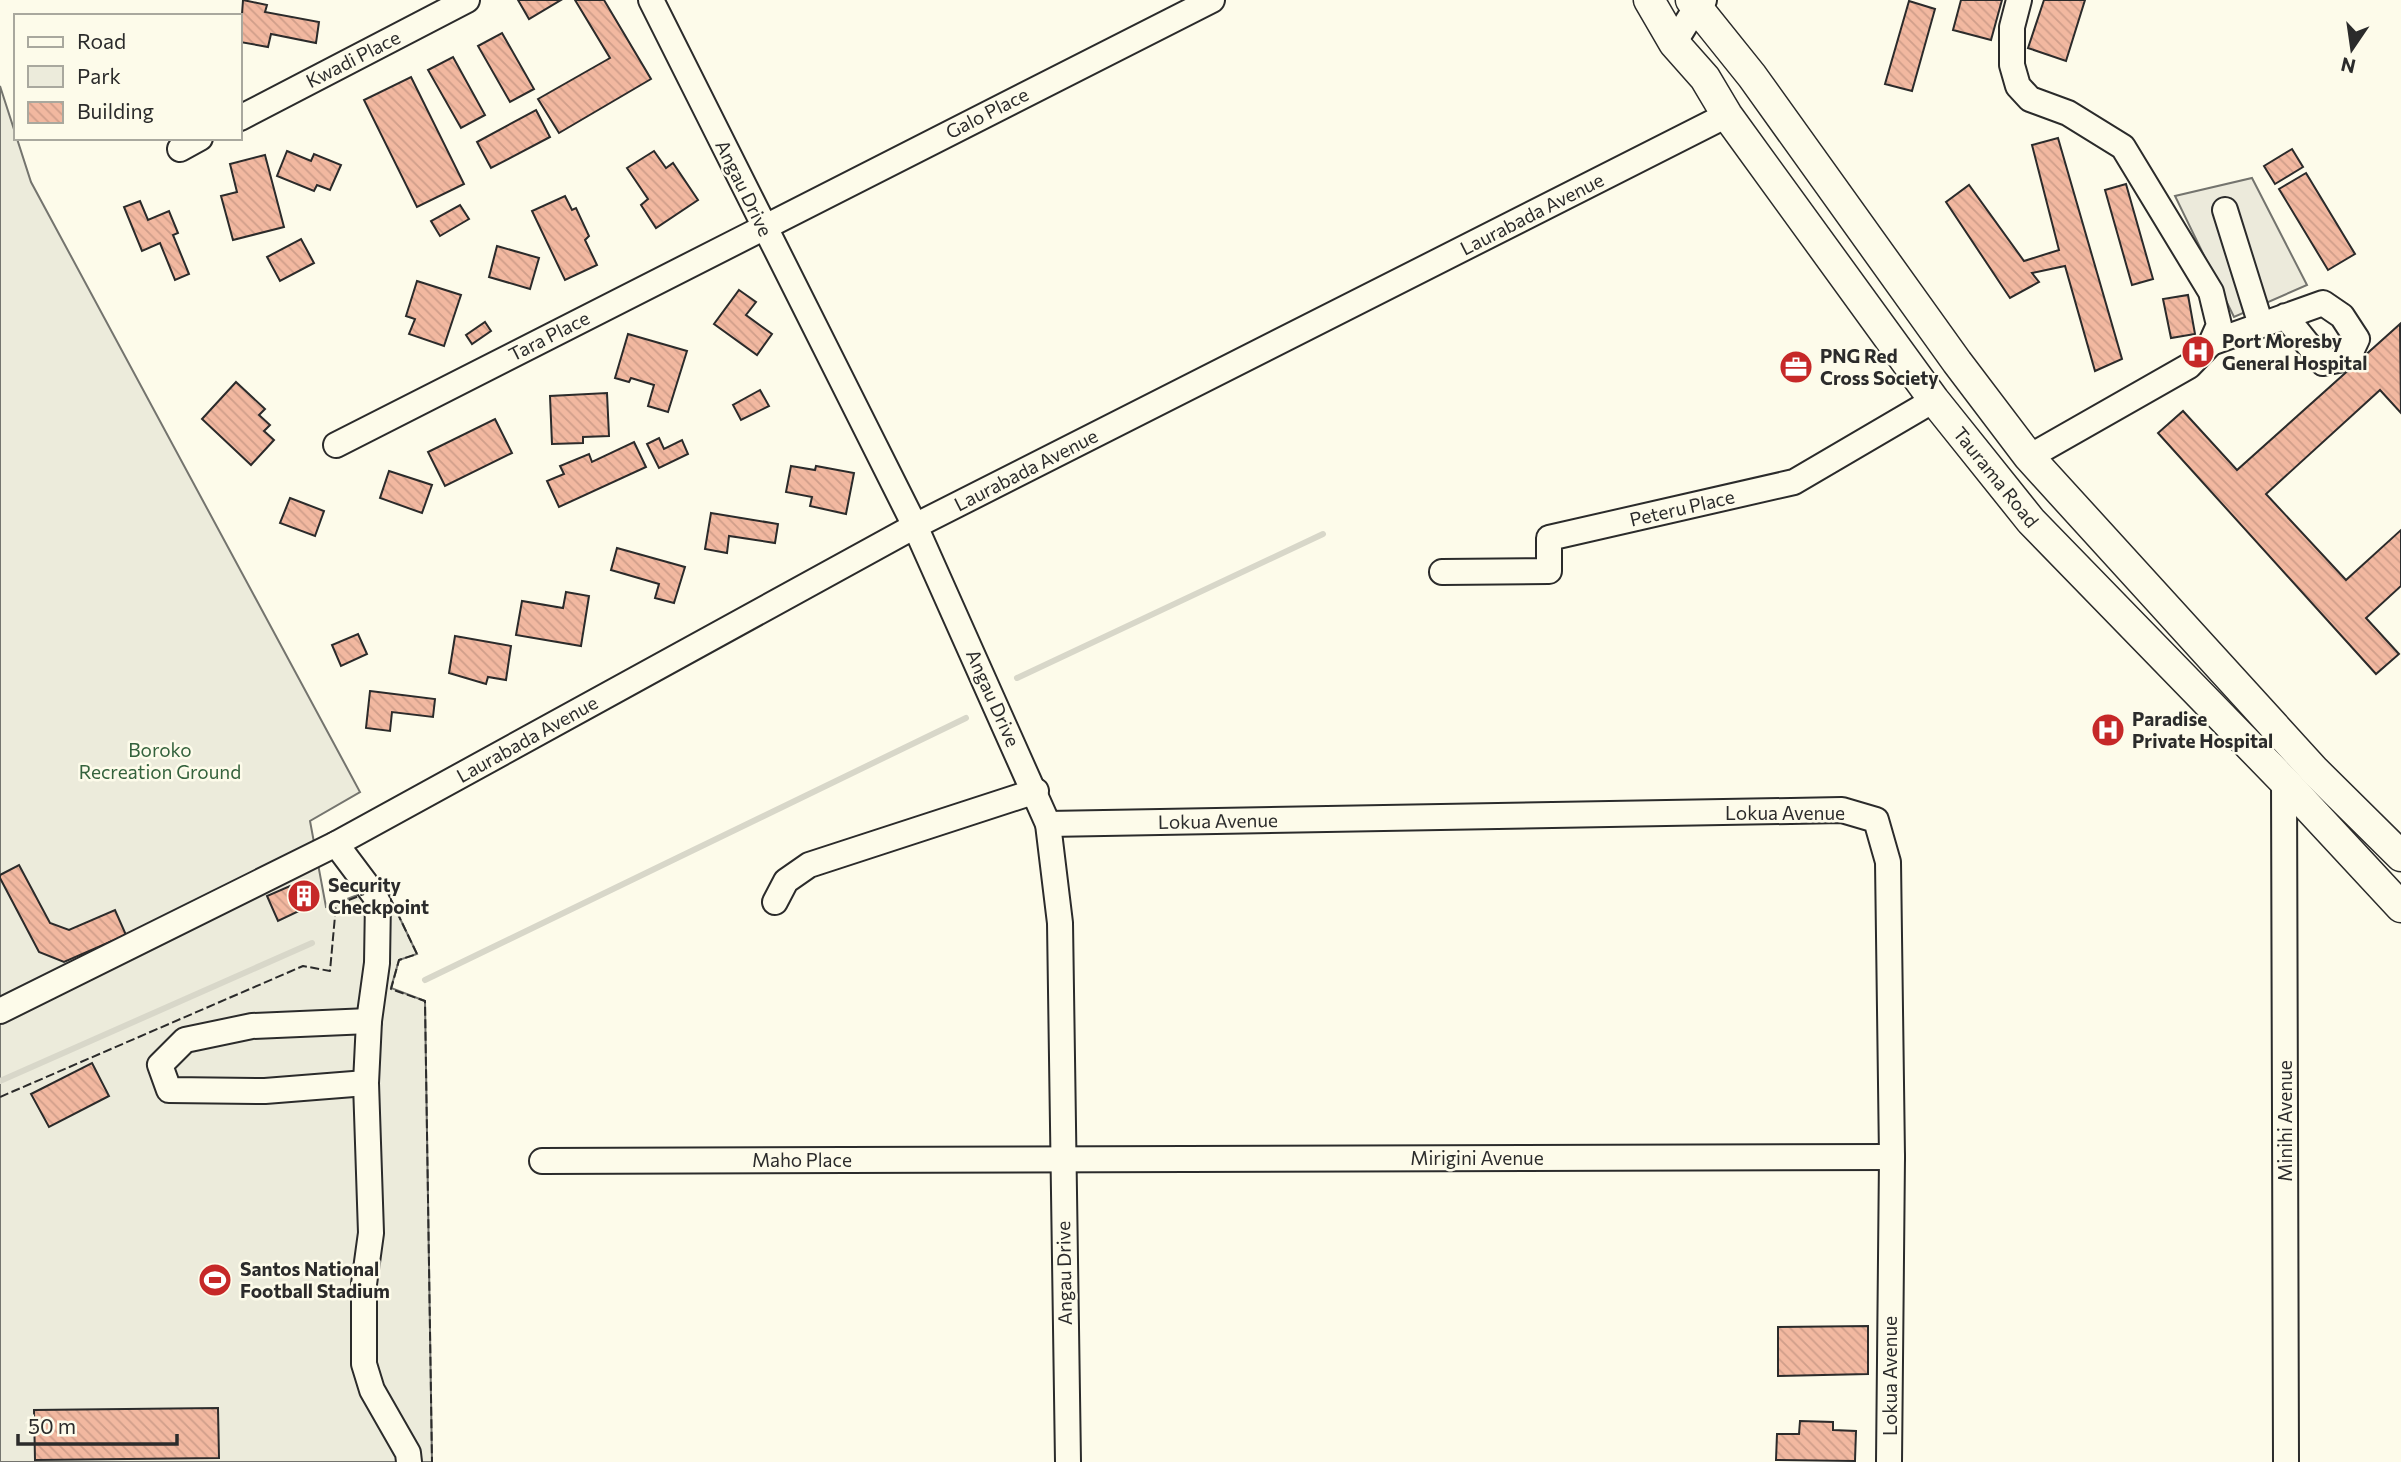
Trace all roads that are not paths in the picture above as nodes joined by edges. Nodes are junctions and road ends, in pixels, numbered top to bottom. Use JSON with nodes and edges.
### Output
{"nodes":[{"id":1,"x":467,"y":0,"type":"edge"},
{"id":2,"x":651,"y":0,"type":"edge"},
{"id":3,"x":1212,"y":0,"type":"edge"},
{"id":4,"x":1649,"y":0,"type":"edge"},
{"id":5,"x":2020,"y":0,"type":"edge"},
{"id":6,"x":1698,"y":2,"type":"edge"},
{"id":7,"x":1674,"y":43,"type":"junction"},
{"id":8,"x":1727,"y":115,"type":"junction"},
{"id":9,"x":242,"y":116,"type":"edge"},
{"id":10,"x":2225,"y":210,"type":"dead end"},
{"id":11,"x":762,"y":227,"type":"junction"},
{"id":12,"x":2285,"y":316,"type":"dead end"},
{"id":13,"x":2261,"y":325,"type":"junction"},
{"id":14,"x":2211,"y":343,"type":"junction"},
{"id":15,"x":1934,"y":400,"type":"junction"},
{"id":16,"x":336,"y":445,"type":"dead end"},
{"id":17,"x":2029,"y":457,"type":"junction"},
{"id":18,"x":915,"y":526,"type":"junction"},
{"id":19,"x":1441,"y":572,"type":"dead end"},
{"id":20,"x":2284,"y":781,"type":"junction"},
{"id":21,"x":1035,"y":791,"type":"junction"},
{"id":22,"x":1048,"y":824,"type":"junction"},
{"id":23,"x":336,"y":844,"type":"junction"},
{"id":24,"x":2401,"y":856,"type":"edge"},
{"id":25,"x":775,"y":902,"type":"dead end"},
{"id":26,"x":2401,"y":907,"type":"edge"},
{"id":27,"x":0,"y":1011,"type":"edge"},
{"id":28,"x":369,"y":1021,"type":"junction"},
{"id":29,"x":366,"y":1083,"type":"junction"},
{"id":30,"x":1892,"y":1157,"type":"junction"},
{"id":31,"x":1062,"y":1159,"type":"junction"},
{"id":32,"x":542,"y":1161,"type":"dead end"},
{"id":33,"x":409,"y":1462,"type":"edge"},
{"id":34,"x":1068,"y":1462,"type":"edge"},
{"id":35,"x":1889,"y":1462,"type":"edge"},
{"id":36,"x":2286,"y":1462,"type":"edge"}],
"edges":[{"from":1,"to":9,"type":"street","name":"Kwadi Place"},
{"from":2,"to":11,"type":"street","name":"Angau Drive"},
{"from":3,"to":11,"type":"street","name":"Galo Place"},
{"from":4,"to":7,"type":"main road","name":"Taurama Road"},
{"from":5,"to":14,"type":"street"},
{"from":6,"to":7,"type":"street"},
{"from":6,"to":17,"type":"main road","name":"Taurama Road"},
{"from":7,"to":8,"type":"main road","name":"Taurama Road"},
{"from":8,"to":15,"type":"main road","name":"Taurama Road"},
{"from":8,"to":18,"type":"street","name":"Laurabada Avenue"},
{"from":10,"to":13,"type":"street"},
{"from":11,"to":16,"type":"street","name":"Tara Place"},
{"from":11,"to":18,"type":"street","name":"Angau Drive"},
{"from":12,"to":13,"type":"street"},
{"from":13,"to":14,"type":"street"},
{"from":14,"to":17,"type":"street"},
{"from":15,"to":19,"type":"street","name":"Peteru Place"},
{"from":15,"to":20,"type":"main road","name":"Taurama Road"},
{"from":17,"to":24,"type":"main road","name":"Taurama Road"},
{"from":18,"to":21,"type":"street","name":"Angau Drive"},
{"from":18,"to":23,"type":"street","name":"Laurabada Avenue"},
{"from":20,"to":26,"type":"main road","name":"Taurama Road"},
{"from":20,"to":36,"type":"street","name":"Minihi Avenue"},
{"from":21,"to":22,"type":"street","name":"Angau Drive"},
{"from":21,"to":25,"type":"street"},
{"from":22,"to":30,"type":"street","name":"Lokua Avenue"},
{"from":22,"to":31,"type":"street","name":"Angau Drive"},
{"from":23,"to":27,"type":"street","name":"Laurabada Avenue"},
{"from":23,"to":28,"type":"street"},
{"from":28,"to":29,"type":"street"},
{"from":28,"to":29,"type":"street"},
{"from":29,"to":33,"type":"street"},
{"from":30,"to":31,"type":"street","name":"Mirigini Avenue"},
{"from":30,"to":35,"type":"street","name":"Lokua Avenue"},
{"from":31,"to":32,"type":"street","name":"Maho Place"},
{"from":31,"to":34,"type":"street","name":"Angau Drive"}]}
